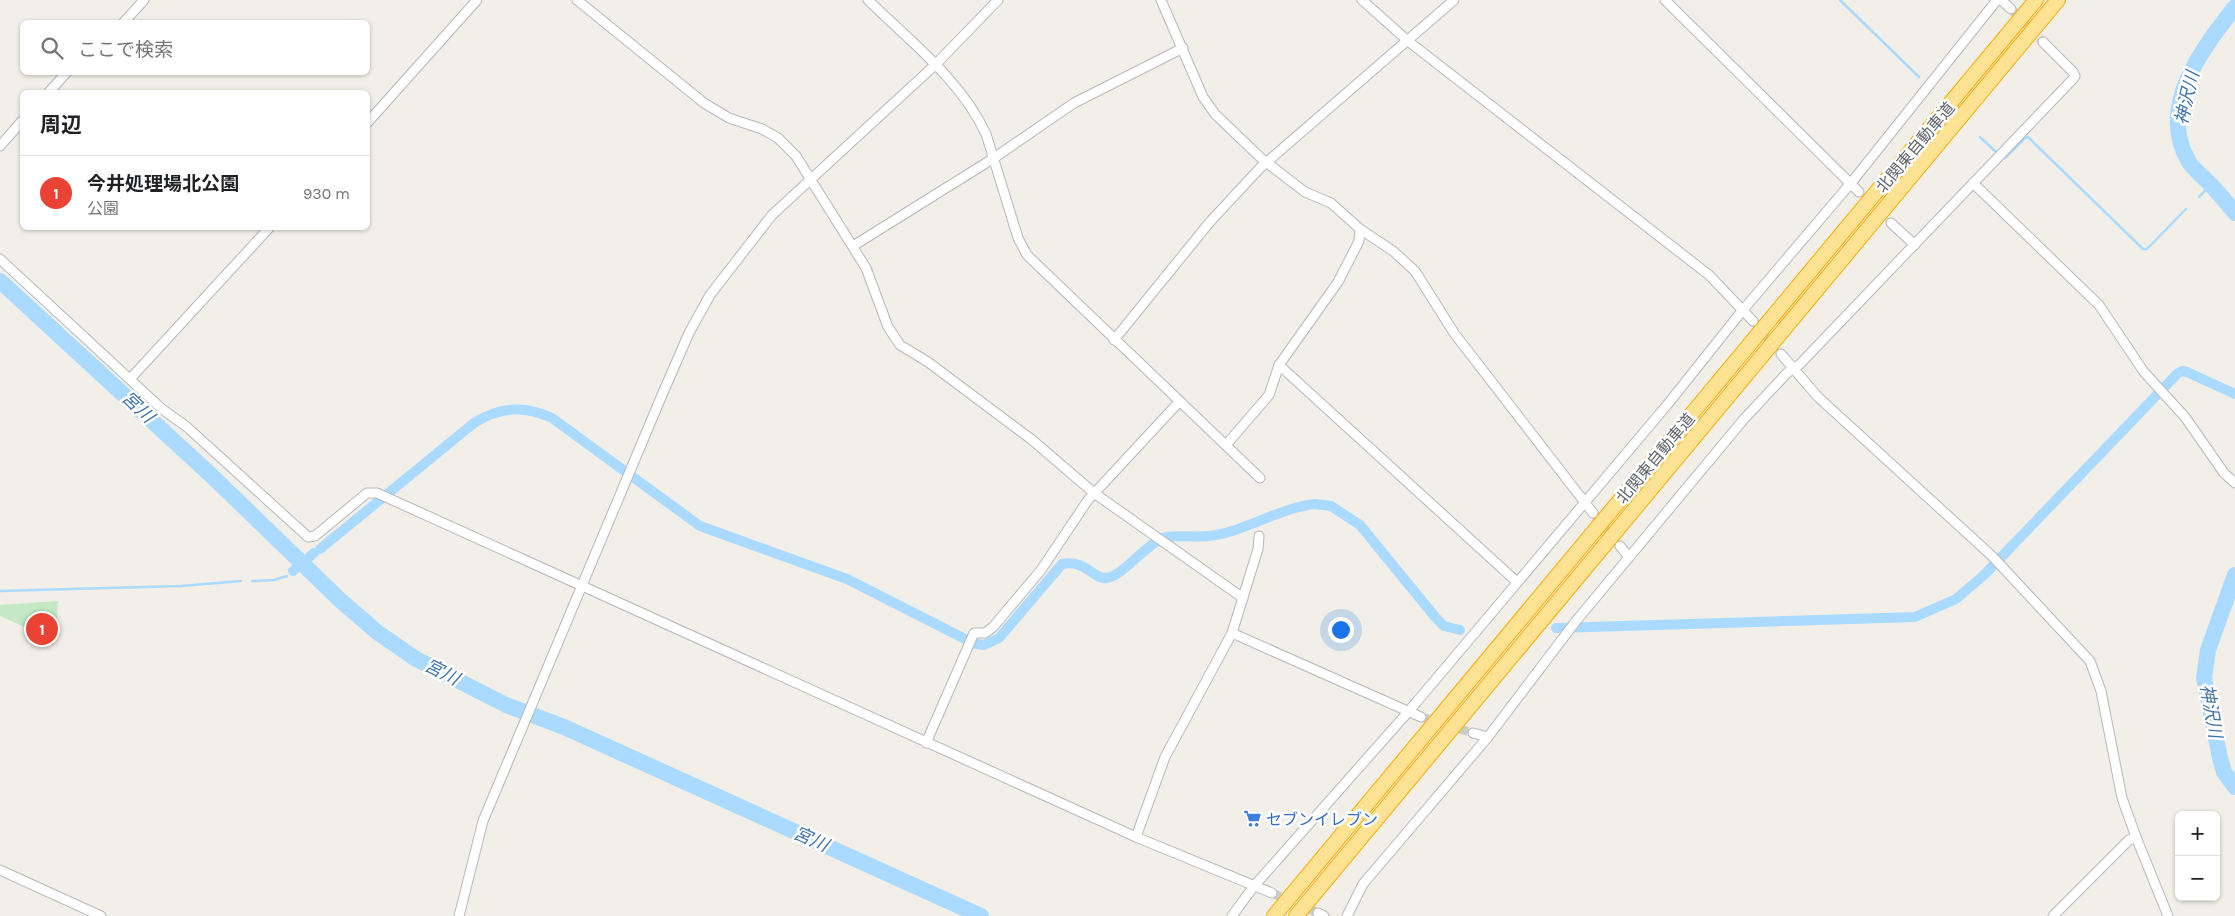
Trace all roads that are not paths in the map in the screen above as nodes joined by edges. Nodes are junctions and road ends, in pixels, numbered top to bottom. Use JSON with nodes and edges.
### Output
{"nodes":[{"id":1,"x":144,"y":0,"type":"edge"},
{"id":2,"x":477,"y":0,"type":"edge"},
{"id":3,"x":577,"y":0,"type":"edge"},
{"id":4,"x":868,"y":0,"type":"edge"},
{"id":5,"x":998,"y":0,"type":"edge"},
{"id":6,"x":1162,"y":0,"type":"edge"},
{"id":7,"x":1362,"y":0,"type":"edge"},
{"id":8,"x":1454,"y":0,"type":"edge"},
{"id":9,"x":1665,"y":0,"type":"edge"},
{"id":10,"x":1997,"y":0,"type":"edge"},
{"id":11,"x":2001,"y":0,"type":"edge"},
{"id":12,"x":2036,"y":0,"type":"edge"},
{"id":13,"x":2058,"y":0,"type":"edge"},
{"id":14,"x":2011,"y":9,"type":"tunnel mouth"},
{"id":15,"x":126,"y":20,"type":"edge"},
{"id":16,"x":1408,"y":40,"type":"junction"},
{"id":17,"x":2043,"y":42,"type":"tunnel mouth"},
{"id":18,"x":1183,"y":48,"type":"junction"},
{"id":19,"x":935,"y":65,"type":"junction"},
{"id":20,"x":64,"y":75,"type":"edge"},
{"id":21,"x":51,"y":90,"type":"edge"},
{"id":22,"x":370,"y":120,"type":"edge"},
{"id":23,"x":20,"y":123,"type":"edge"},
{"id":24,"x":0,"y":146,"type":"edge"},
{"id":25,"x":994,"y":158,"type":"junction"},
{"id":26,"x":1268,"y":162,"type":"junction"},
{"id":27,"x":809,"y":180,"type":"junction"},
{"id":28,"x":1851,"y":183,"type":"junction"},
{"id":29,"x":1973,"y":183,"type":"junction"},
{"id":30,"x":1859,"y":192,"type":"dead end"},
{"id":31,"x":1891,"y":222,"type":"dead end"},
{"id":32,"x":1360,"y":229,"type":"junction"},
{"id":33,"x":267,"y":230,"type":"edge"},
{"id":34,"x":1915,"y":245,"type":"junction"},
{"id":35,"x":853,"y":246,"type":"junction"},
{"id":36,"x":0,"y":259,"type":"edge"},
{"id":37,"x":1742,"y":311,"type":"junction"},
{"id":38,"x":1753,"y":321,"type":"tunnel mouth"},
{"id":39,"x":1114,"y":340,"type":"junction"},
{"id":40,"x":1780,"y":354,"type":"tunnel mouth"},
{"id":41,"x":1279,"y":365,"type":"junction"},
{"id":42,"x":1793,"y":369,"type":"junction"},
{"id":43,"x":130,"y":379,"type":"junction"},
{"id":44,"x":1179,"y":402,"type":"junction"},
{"id":45,"x":1226,"y":445,"type":"junction"},
{"id":46,"x":1260,"y":478,"type":"dead end"},
{"id":47,"x":2235,"y":483,"type":"edge"},
{"id":48,"x":1094,"y":493,"type":"junction"},
{"id":49,"x":1584,"y":502,"type":"junction"},
{"id":50,"x":1593,"y":513,"type":"tunnel mouth"},
{"id":51,"x":1258,"y":536,"type":"dead end"},
{"id":52,"x":1620,"y":546,"type":"tunnel mouth"},
{"id":53,"x":1629,"y":557,"type":"junction"},
{"id":54,"x":1517,"y":582,"type":"junction"},
{"id":55,"x":582,"y":586,"type":"junction"},
{"id":56,"x":1243,"y":598,"type":"junction"},
{"id":57,"x":1232,"y":633,"type":"junction"},
{"id":58,"x":1409,"y":712,"type":"junction"},
{"id":59,"x":1421,"y":717,"type":"tunnel mouth"},
{"id":60,"x":1473,"y":733,"type":"tunnel mouth"},
{"id":61,"x":1488,"y":737,"type":"junction"},
{"id":62,"x":926,"y":743,"type":"junction"},
{"id":63,"x":1136,"y":837,"type":"junction"},
{"id":64,"x":2136,"y":837,"type":"junction"},
{"id":65,"x":0,"y":870,"type":"edge"},
{"id":66,"x":1254,"y":886,"type":"junction"},
{"id":67,"x":1272,"y":893,"type":"tunnel mouth"},
{"id":68,"x":101,"y":916,"type":"edge"},
{"id":69,"x":459,"y":916,"type":"edge"},
{"id":70,"x":1232,"y":916,"type":"edge"},
{"id":71,"x":1274,"y":916,"type":"edge"},
{"id":72,"x":1296,"y":916,"type":"edge"},
{"id":73,"x":1347,"y":916,"type":"edge"},
{"id":74,"x":2054,"y":916,"type":"edge"},
{"id":75,"x":2168,"y":916,"type":"edge"}],
"edges":[{"from":1,"to":15,"type":"street"},
{"from":2,"to":22,"type":"street"},
{"from":3,"to":27,"type":"street"},
{"from":4,"to":19,"type":"street"},
{"from":5,"to":19,"type":"street"},
{"from":6,"to":18,"type":"street"},
{"from":7,"to":16,"type":"street"},
{"from":8,"to":16,"type":"street"},
{"from":9,"to":28,"type":"street"},
{"from":10,"to":28,"type":"street"},
{"from":11,"to":14,"type":"street"},
{"from":12,"to":71,"type":"highway","name":"北関東自動車道"},
{"from":13,"to":72,"type":"highway","name":"北関東自動車道"},
{"from":16,"to":26,"type":"street"},
{"from":16,"to":37,"type":"street"},
{"from":17,"to":29,"type":"street"},
{"from":18,"to":25,"type":"street"},
{"from":18,"to":26,"type":"street"},
{"from":19,"to":25,"type":"street"},
{"from":19,"to":27,"type":"street"},
{"from":20,"to":21,"type":"street"},
{"from":23,"to":24,"type":"street"},
{"from":25,"to":35,"type":"street"},
{"from":25,"to":39,"type":"street"},
{"from":26,"to":32,"type":"street"},
{"from":26,"to":39,"type":"street"},
{"from":27,"to":35,"type":"street"},
{"from":27,"to":55,"type":"street"},
{"from":28,"to":30,"type":"street"},
{"from":28,"to":37,"type":"street"},
{"from":29,"to":34,"type":"street"},
{"from":29,"to":47,"type":"street"},
{"from":31,"to":34,"type":"street"},
{"from":32,"to":41,"type":"street"},
{"from":32,"to":49,"type":"street"},
{"from":33,"to":43,"type":"street"},
{"from":34,"to":42,"type":"street"},
{"from":35,"to":48,"type":"street"},
{"from":36,"to":43,"type":"street"},
{"from":37,"to":38,"type":"street"},
{"from":37,"to":49,"type":"street"},
{"from":39,"to":44,"type":"street"},
{"from":40,"to":42,"type":"street"},
{"from":41,"to":45,"type":"street"},
{"from":41,"to":54,"type":"street"},
{"from":42,"to":53,"type":"street"},
{"from":42,"to":64,"type":"street"},
{"from":43,"to":55,"type":"street"},
{"from":44,"to":45,"type":"street"},
{"from":44,"to":48,"type":"street"},
{"from":45,"to":46,"type":"street"},
{"from":48,"to":56,"type":"street"},
{"from":48,"to":62,"type":"street"},
{"from":49,"to":50,"type":"street"},
{"from":49,"to":54,"type":"street"},
{"from":51,"to":56,"type":"street"},
{"from":52,"to":53,"type":"street"},
{"from":53,"to":61,"type":"street"},
{"from":54,"to":58,"type":"street"},
{"from":55,"to":62,"type":"street"},
{"from":55,"to":69,"type":"street"},
{"from":56,"to":57,"type":"street"},
{"from":57,"to":58,"type":"street"},
{"from":57,"to":63,"type":"street"},
{"from":58,"to":59,"type":"street"},
{"from":58,"to":66,"type":"street"},
{"from":60,"to":61,"type":"street"},
{"from":61,"to":73,"type":"street"},
{"from":62,"to":63,"type":"street"},
{"from":63,"to":66,"type":"street"},
{"from":64,"to":74,"type":"street"},
{"from":64,"to":75,"type":"street"},
{"from":65,"to":68,"type":"street"},
{"from":66,"to":67,"type":"street"},
{"from":66,"to":70,"type":"street"}]}
